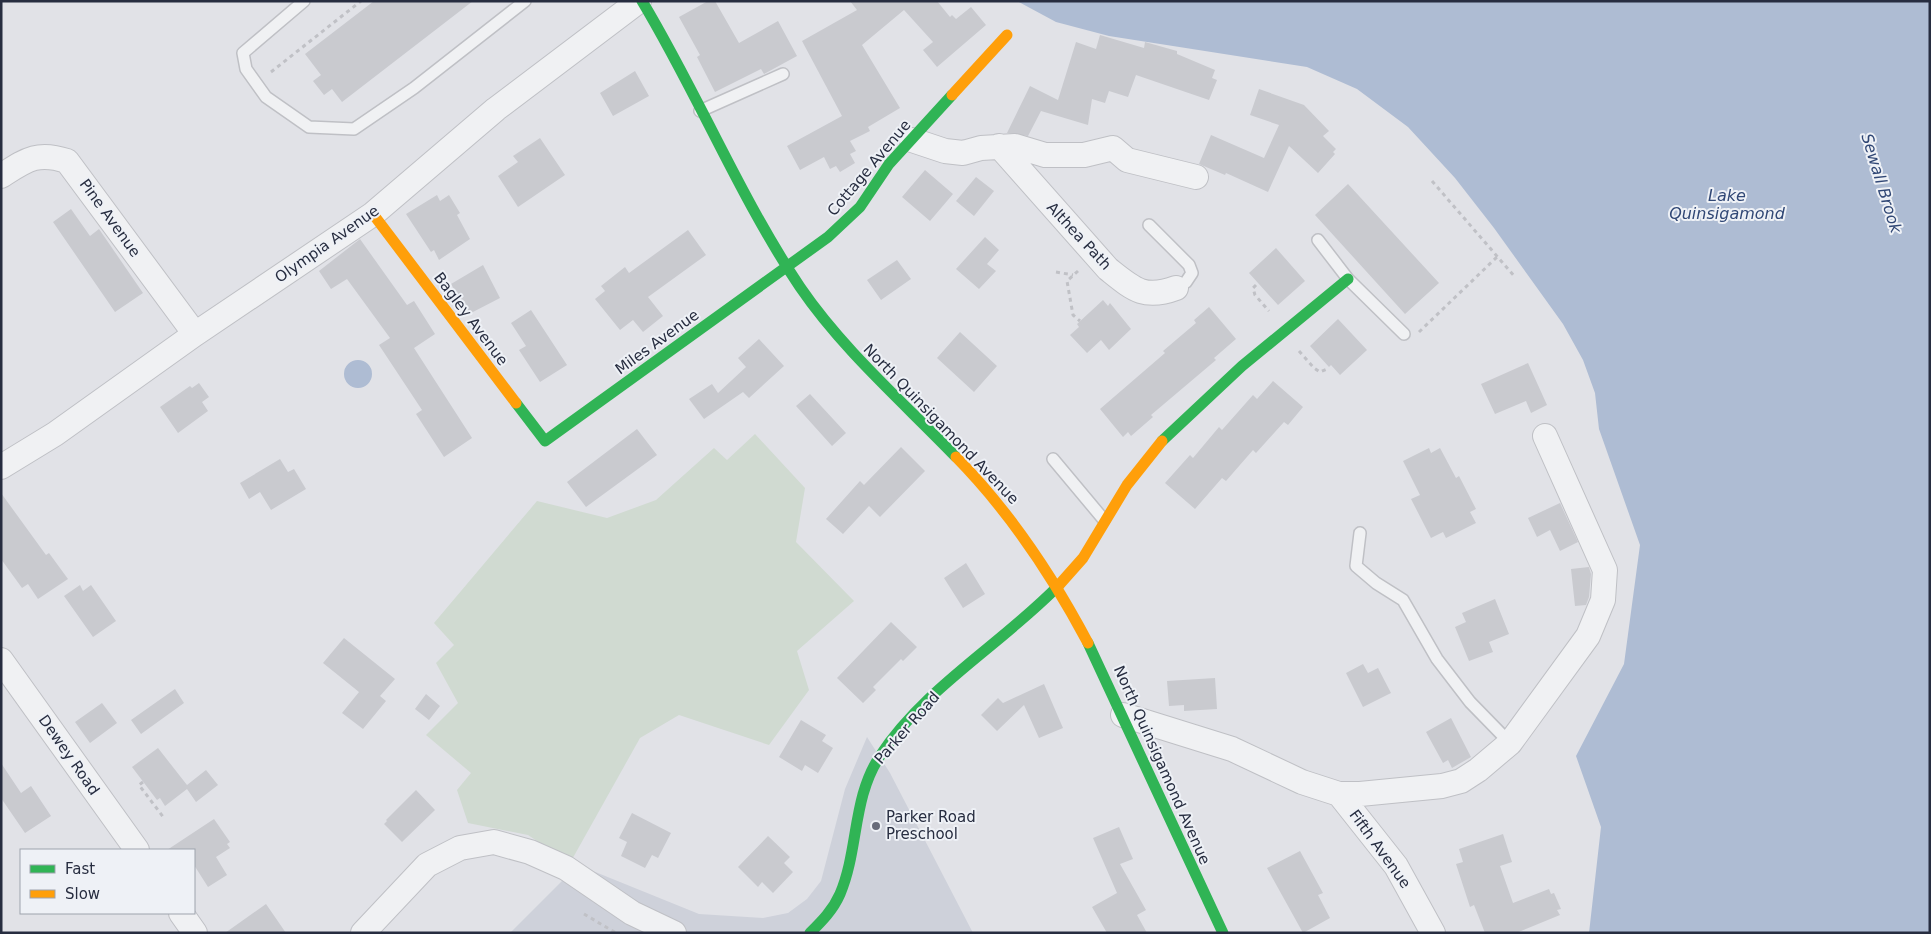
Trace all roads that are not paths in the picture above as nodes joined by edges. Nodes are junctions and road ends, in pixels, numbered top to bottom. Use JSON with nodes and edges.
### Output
{"nodes":[{"id":1,"x":304,"y":1,"type":"edge"},
{"id":2,"x":525,"y":1,"type":"edge"},
{"id":3,"x":641,"y":1,"type":"edge"},
{"id":4,"x":1007,"y":35,"type":"dead end"},
{"id":5,"x":783,"y":74,"type":"dead end"},
{"id":6,"x":700,"y":111,"type":"junction"},
{"id":7,"x":912,"y":140,"type":"junction"},
{"id":8,"x":999,"y":146,"type":"junction"},
{"id":9,"x":1,"y":176,"type":"edge"},
{"id":10,"x":1196,"y":177,"type":"dead end"},
{"id":11,"x":373,"y":214,"type":"junction"},
{"id":12,"x":1149,"y":225,"type":"dead end"},
{"id":13,"x":1318,"y":240,"type":"dead end"},
{"id":14,"x":786,"y":267,"type":"junction"},
{"id":15,"x":1348,"y":279,"type":"junction"},
{"id":16,"x":1176,"y":288,"type":"joint"},
{"id":17,"x":195,"y":334,"type":"junction"},
{"id":18,"x":1404,"y":334,"type":"road end"},
{"id":19,"x":1545,"y":436,"type":"dead end"},
{"id":20,"x":546,"y":441,"type":"joint"},
{"id":21,"x":1054,"y":459,"type":"dead end"},
{"id":22,"x":1,"y":468,"type":"edge"},
{"id":23,"x":1104,"y":520,"type":"junction"},
{"id":24,"x":1360,"y":533,"type":"dead end"},
{"id":25,"x":1056,"y":588,"type":"junction"},
{"id":26,"x":1,"y":660,"type":"edge"},
{"id":27,"x":1123,"y":715,"type":"junction"},
{"id":28,"x":1510,"y":743,"type":"junction"},
{"id":29,"x":1339,"y":794,"type":"junction"},
{"id":30,"x":135,"y":849,"type":"edge"},
{"id":31,"x":182,"y":914,"type":"edge"},
{"id":32,"x":195,"y":933,"type":"edge"},
{"id":33,"x":363,"y":933,"type":"edge"},
{"id":34,"x":674,"y":933,"type":"edge"},
{"id":35,"x":810,"y":933,"type":"edge"},
{"id":36,"x":1223,"y":933,"type":"edge"},
{"id":37,"x":1433,"y":933,"type":"edge"}],
"edges":[{"from":1,"to":2,"type":"lane"},
{"from":3,"to":6,"type":"street","name":"North Quinsigamond Avenue"},
{"from":3,"to":11,"type":"street","name":"Olympia Avenue"},
{"from":4,"to":7,"type":"street","name":"Cottage Avenue"},
{"from":5,"to":6,"type":"lane"},
{"from":6,"to":14,"type":"street","name":"North Quinsigamond Avenue"},
{"from":7,"to":8,"type":"street"},
{"from":7,"to":14,"type":"street","name":"Cottage Avenue"},
{"from":8,"to":10,"type":"street"},
{"from":8,"to":16,"type":"street","name":"Althea Path"},
{"from":9,"to":17,"type":"street","name":"Pine Avenue"},
{"from":11,"to":17,"type":"street","name":"Olympia Avenue"},
{"from":11,"to":20,"type":"street","name":"Bagley Avenue"},
{"from":12,"to":16,"type":"lane"},
{"from":13,"to":15,"type":"lane"},
{"from":14,"to":20,"type":"street","name":"Miles Avenue"},
{"from":14,"to":25,"type":"street","name":"North Quinsigamond Avenue"},
{"from":15,"to":18,"type":"lane"},
{"from":15,"to":23,"type":"street","name":"Parker Road"},
{"from":17,"to":22,"type":"street","name":"Olympia Avenue"},
{"from":19,"to":28,"type":"street"},
{"from":21,"to":23,"type":"lane"},
{"from":23,"to":25,"type":"street","name":"Parker Road"},
{"from":24,"to":28,"type":"lane"},
{"from":25,"to":27,"type":"street","name":"North Quinsigamond Avenue"},
{"from":25,"to":35,"type":"street","name":"Parker Road"},
{"from":26,"to":30,"type":"street","name":"Dewey Road"},
{"from":27,"to":29,"type":"street"},
{"from":27,"to":36,"type":"street","name":"North Quinsigamond Avenue"},
{"from":28,"to":29,"type":"street"},
{"from":29,"to":37,"type":"street","name":"Fifth Avenue"},
{"from":31,"to":32,"type":"street"},
{"from":33,"to":34,"type":"street"}]}
